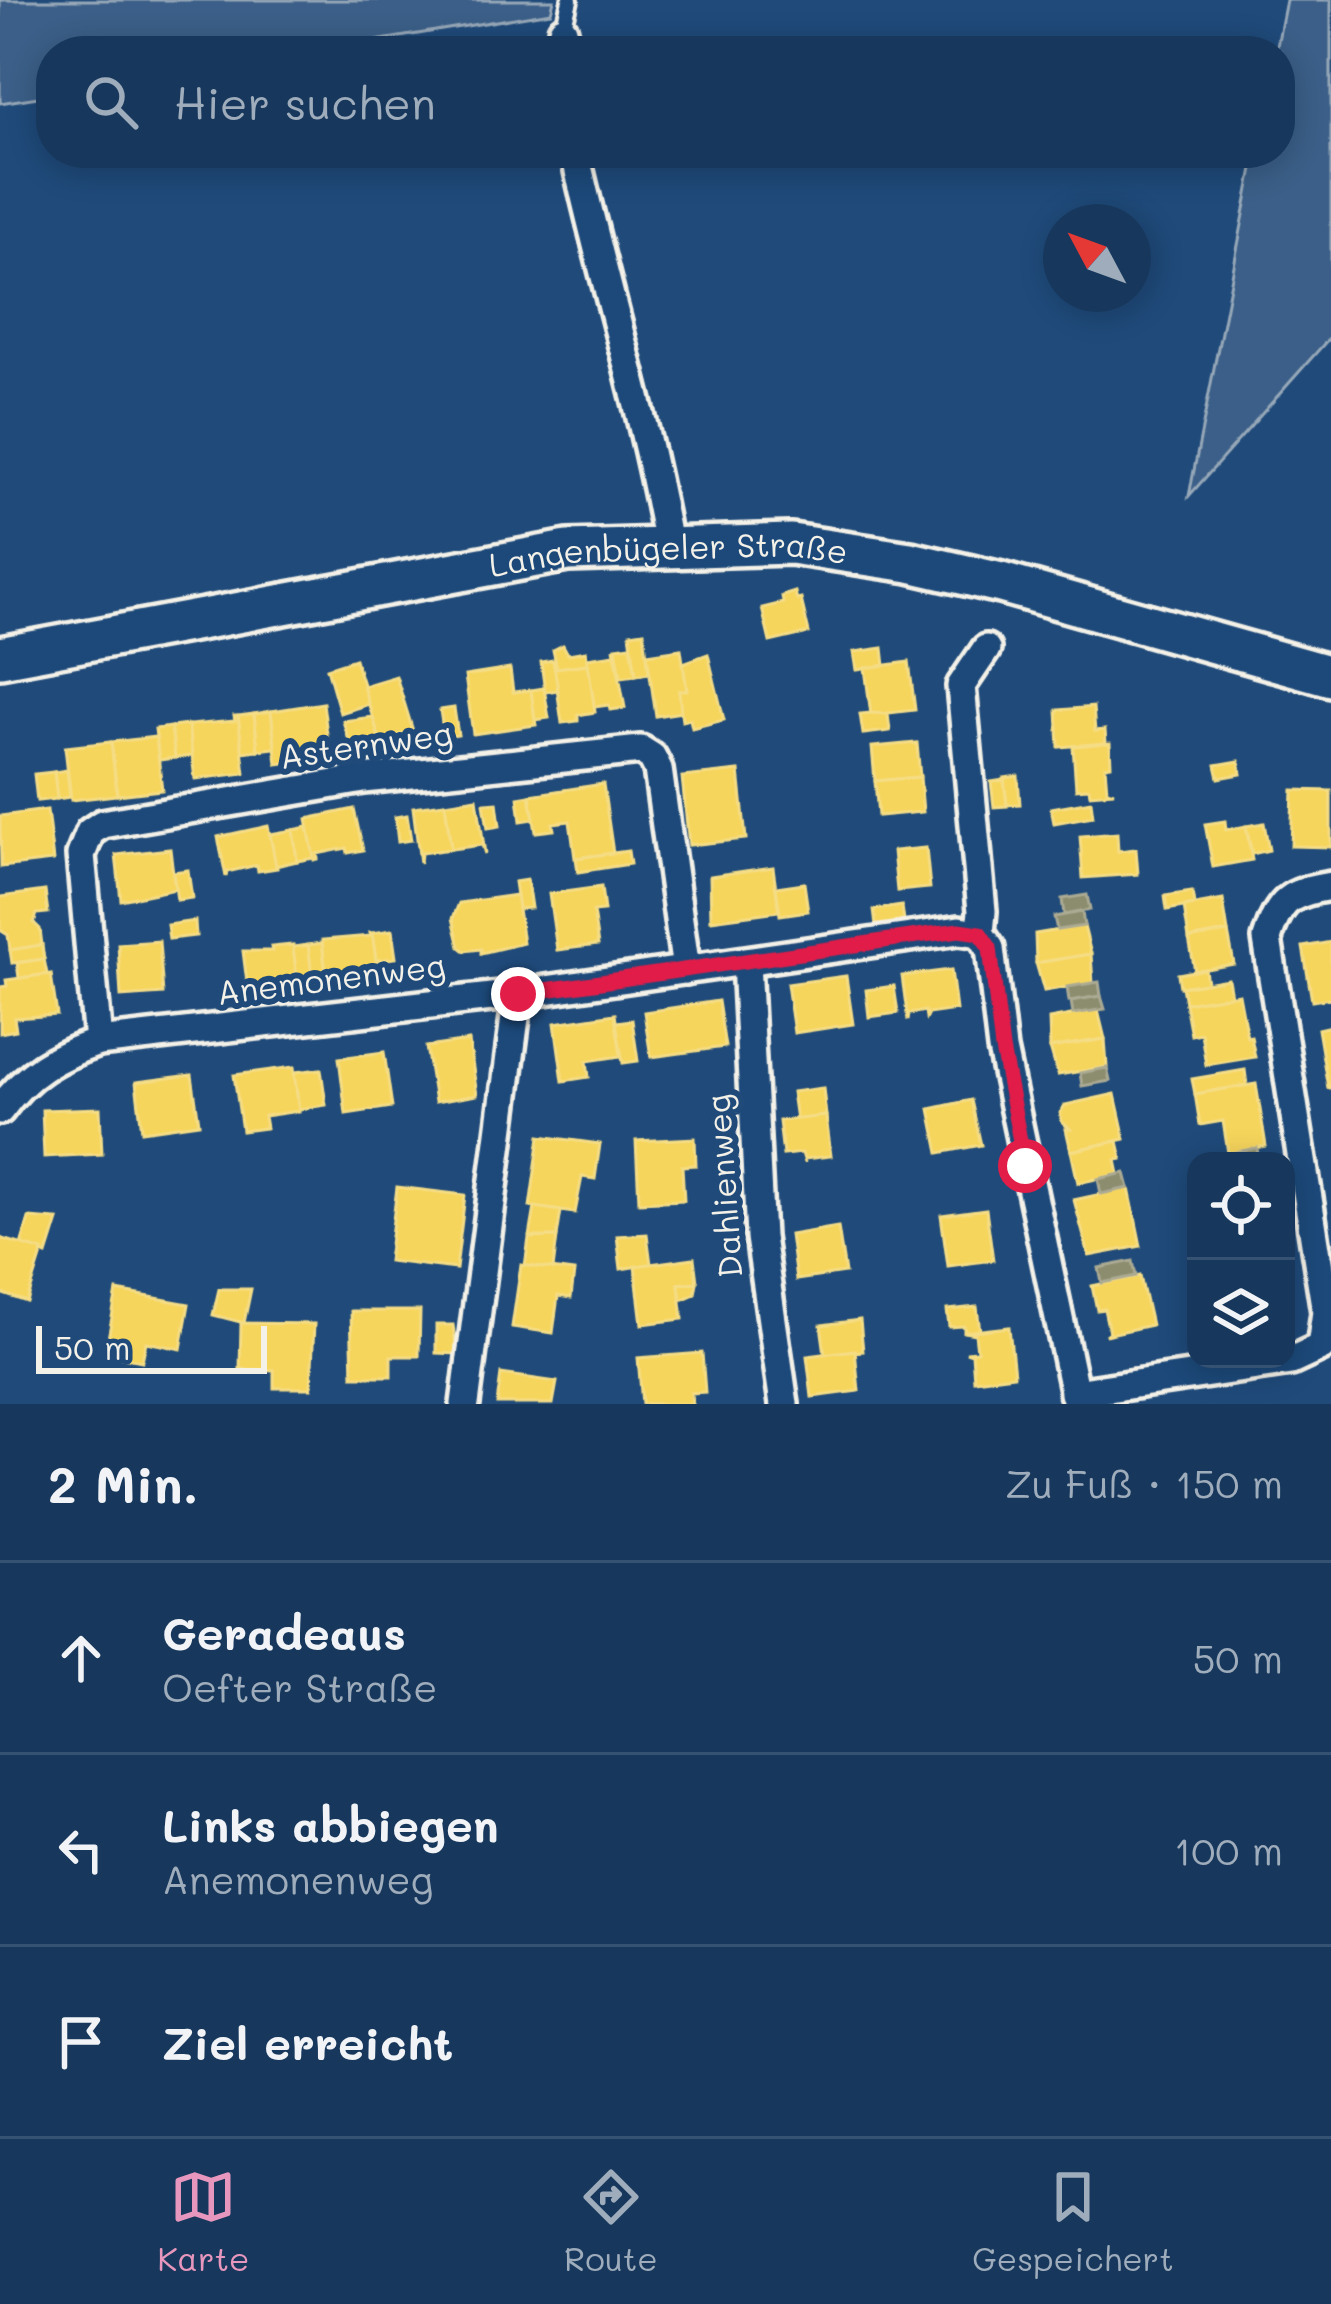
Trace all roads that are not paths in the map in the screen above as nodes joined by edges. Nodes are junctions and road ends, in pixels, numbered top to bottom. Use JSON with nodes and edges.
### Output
{"nodes":[{"id":1,"x":570,"y":0,"type":"edge"},
{"id":2,"x":564,"y":36,"type":"edge"},
{"id":3,"x":577,"y":168,"type":"edge"},
{"id":4,"x":668,"y":545,"type":"junction"},
{"id":5,"x":986,"y":650,"type":"dead end"},
{"id":6,"x":0,"y":658,"type":"edge"},
{"id":7,"x":1331,"y":676,"type":"edge"},
{"id":8,"x":1331,"y":886,"type":"edge"},
{"id":9,"x":980,"y":933,"type":"junction"},
{"id":10,"x":746,"y":962,"type":"junction"},
{"id":11,"x":686,"y":970,"type":"junction"},
{"id":12,"x":518,"y":994,"type":"junction"},
{"id":13,"x":98,"y":1042,"type":"junction"},
{"id":14,"x":0,"y":1110,"type":"edge"},
{"id":15,"x":1076,"y":1398,"type":"edge"},
{"id":16,"x":465,"y":1404,"type":"edge"},
{"id":17,"x":784,"y":1404,"type":"edge"}],
"edges":[{"from":1,"to":2,"type":"lane"},
{"from":3,"to":4,"type":"street"},
{"from":4,"to":6,"type":"main road","name":"Langenbügeler Straße"},
{"from":4,"to":7,"type":"main road","name":"Langenbügeler Straße"},
{"from":5,"to":9,"type":"street"},
{"from":8,"to":15,"type":"street"},
{"from":9,"to":10,"type":"street","name":"Anemonenweg"},
{"from":9,"to":15,"type":"street"},
{"from":10,"to":11,"type":"street","name":"Anemonenweg"},
{"from":10,"to":17,"type":"street","name":"Dahlienweg"},
{"from":11,"to":12,"type":"street","name":"Anemonenweg"},
{"from":11,"to":13,"type":"street","name":"Asternweg"},
{"from":12,"to":13,"type":"street","name":"Anemonenweg"},
{"from":12,"to":16,"type":"street"},
{"from":13,"to":14,"type":"street","name":"Anemonenweg"}]}
